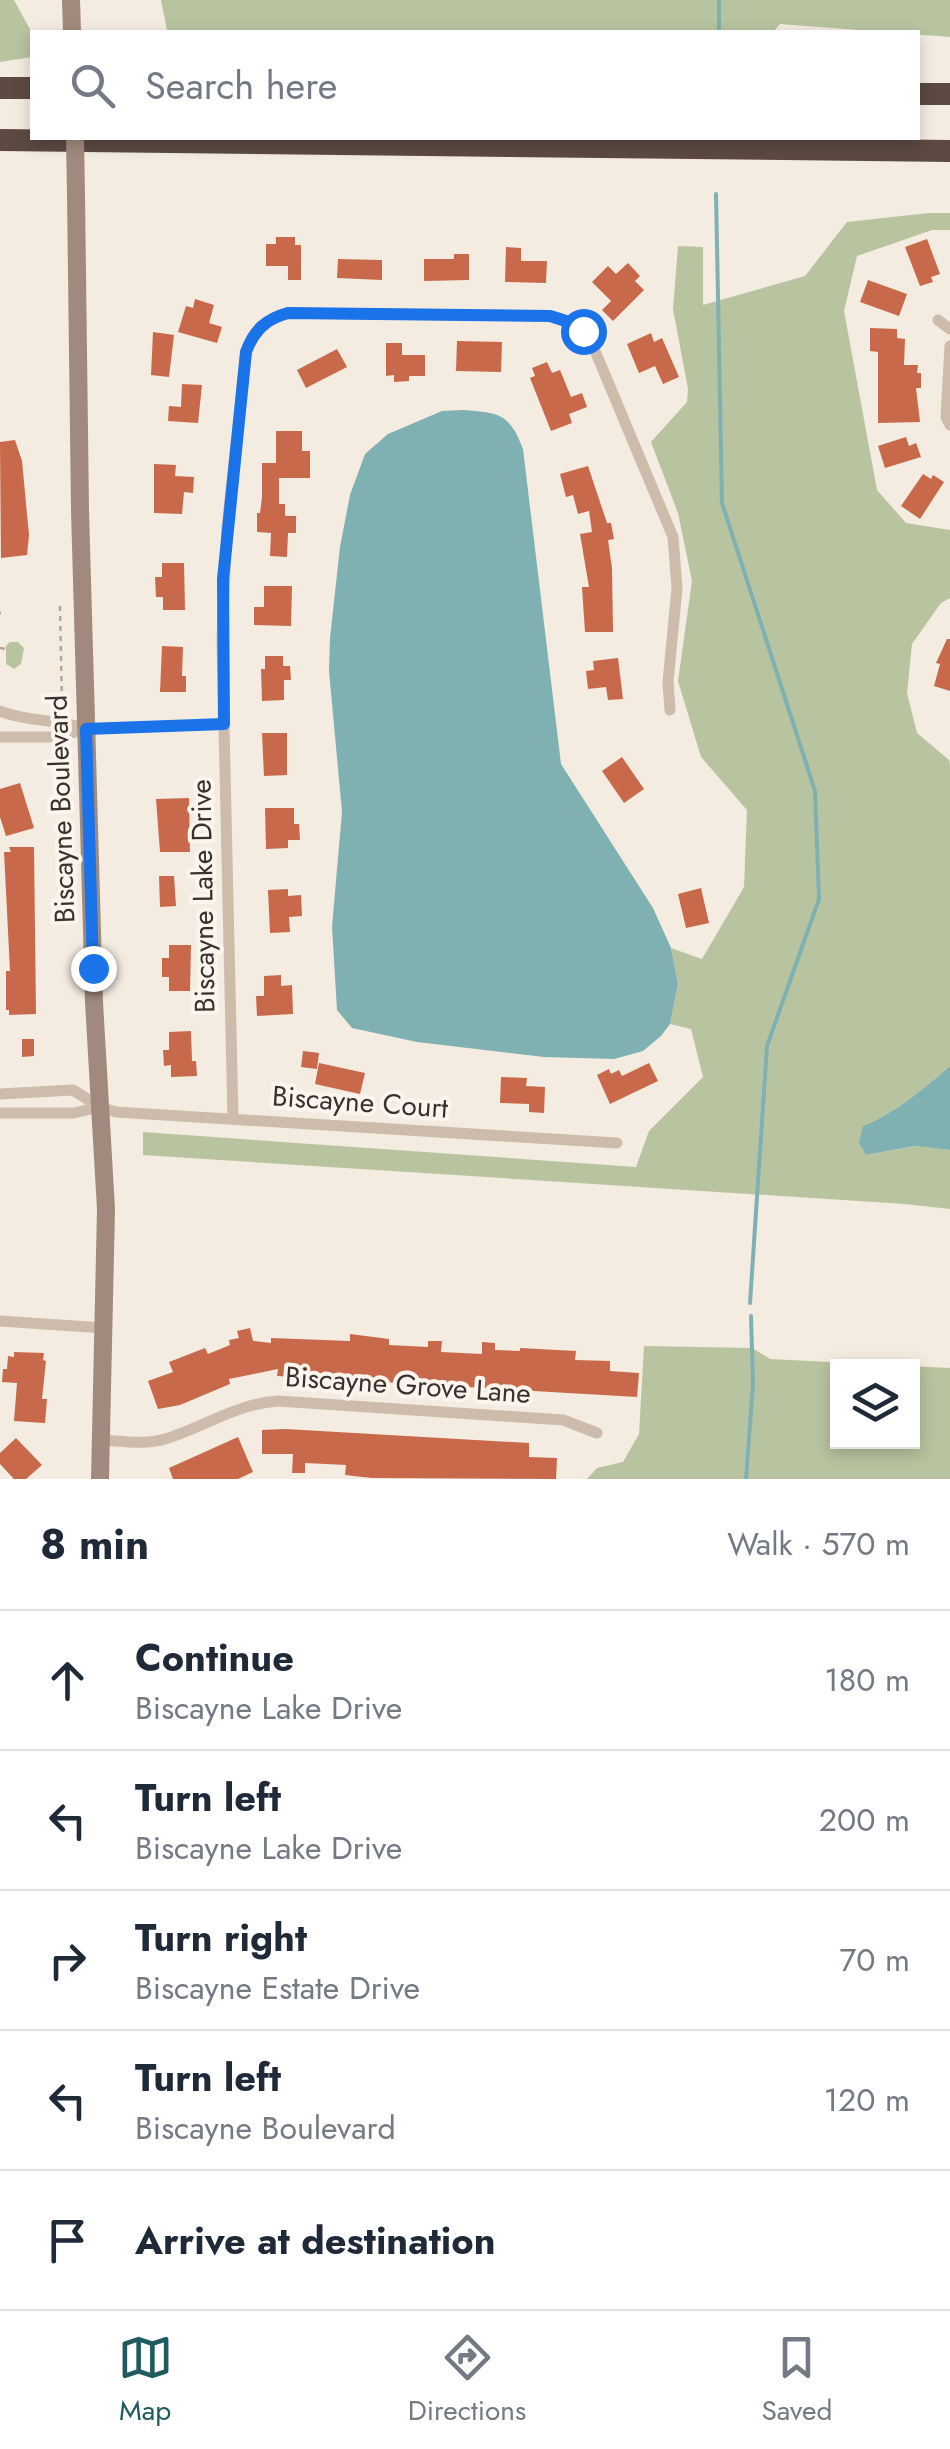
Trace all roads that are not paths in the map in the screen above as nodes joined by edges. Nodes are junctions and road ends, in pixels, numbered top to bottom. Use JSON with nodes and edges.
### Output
{"nodes":[{"id":1,"x":71,"y":0,"type":"edge"},
{"id":2,"x":72,"y":30,"type":"edge"},
{"id":3,"x":0,"y":88,"type":"edge"},
{"id":4,"x":30,"y":88,"type":"edge"},
{"id":5,"x":920,"y":94,"type":"edge"},
{"id":6,"x":950,"y":94,"type":"edge"},
{"id":7,"x":0,"y":140,"type":"edge"},
{"id":8,"x":75,"y":140,"type":"edge"},
{"id":9,"x":950,"y":151,"type":"edge"},
{"id":10,"x":938,"y":320,"type":"dead end"},
{"id":11,"x":950,"y":329,"type":"edge"},
{"id":12,"x":950,"y":346,"type":"edge"},
{"id":13,"x":950,"y":425,"type":"edge"},
{"id":14,"x":670,"y":710,"type":"dead end"},
{"id":15,"x":0,"y":711,"type":"edge"},
{"id":16,"x":224,"y":724,"type":"junction"},
{"id":17,"x":86,"y":729,"type":"junction"},
{"id":18,"x":0,"y":737,"type":"edge"},
{"id":19,"x":0,"y":1094,"type":"edge"},
{"id":20,"x":100,"y":1107,"type":"junction"},
{"id":21,"x":0,"y":1113,"type":"edge"},
{"id":22,"x":233,"y":1119,"type":"junction"},
{"id":23,"x":617,"y":1143,"type":"dead end"},
{"id":24,"x":0,"y":1321,"type":"edge"},
{"id":25,"x":104,"y":1328,"type":"junction"},
{"id":26,"x":597,"y":1433,"type":"dead end"},
{"id":27,"x":102,"y":1440,"type":"junction"},
{"id":28,"x":100,"y":1479,"type":"edge"}],
"edges":[{"from":1,"to":2,"type":"street"},
{"from":3,"to":4,"type":"highway"},
{"from":5,"to":6,"type":"highway"},
{"from":7,"to":9,"type":"highway"},
{"from":8,"to":17,"type":"street","name":"Biscayne Boulevard","bridge":true},
{"from":10,"to":11,"type":"street"},
{"from":12,"to":13,"type":"street"},
{"from":14,"to":16,"type":"street","name":"Biscayne Lake Drive"},
{"from":15,"to":17,"type":"street"},
{"from":16,"to":17,"type":"street"},
{"from":16,"to":22,"type":"street","name":"Biscayne Lake Drive"},
{"from":17,"to":18,"type":"street"},
{"from":17,"to":20,"type":"street","name":"Biscayne Boulevard"},
{"from":19,"to":20,"type":"street"},
{"from":20,"to":21,"type":"street"},
{"from":20,"to":22,"type":"street","name":"Biscayne Court"},
{"from":20,"to":25,"type":"street","name":"Biscayne Boulevard"},
{"from":22,"to":23,"type":"street","name":"Biscayne Court"},
{"from":24,"to":25,"type":"street"},
{"from":25,"to":27,"type":"street","name":"Biscayne Boulevard"},
{"from":26,"to":27,"type":"street","name":"Biscayne Grove Lane"},
{"from":27,"to":28,"type":"street","name":"Biscayne Boulevard"}]}
